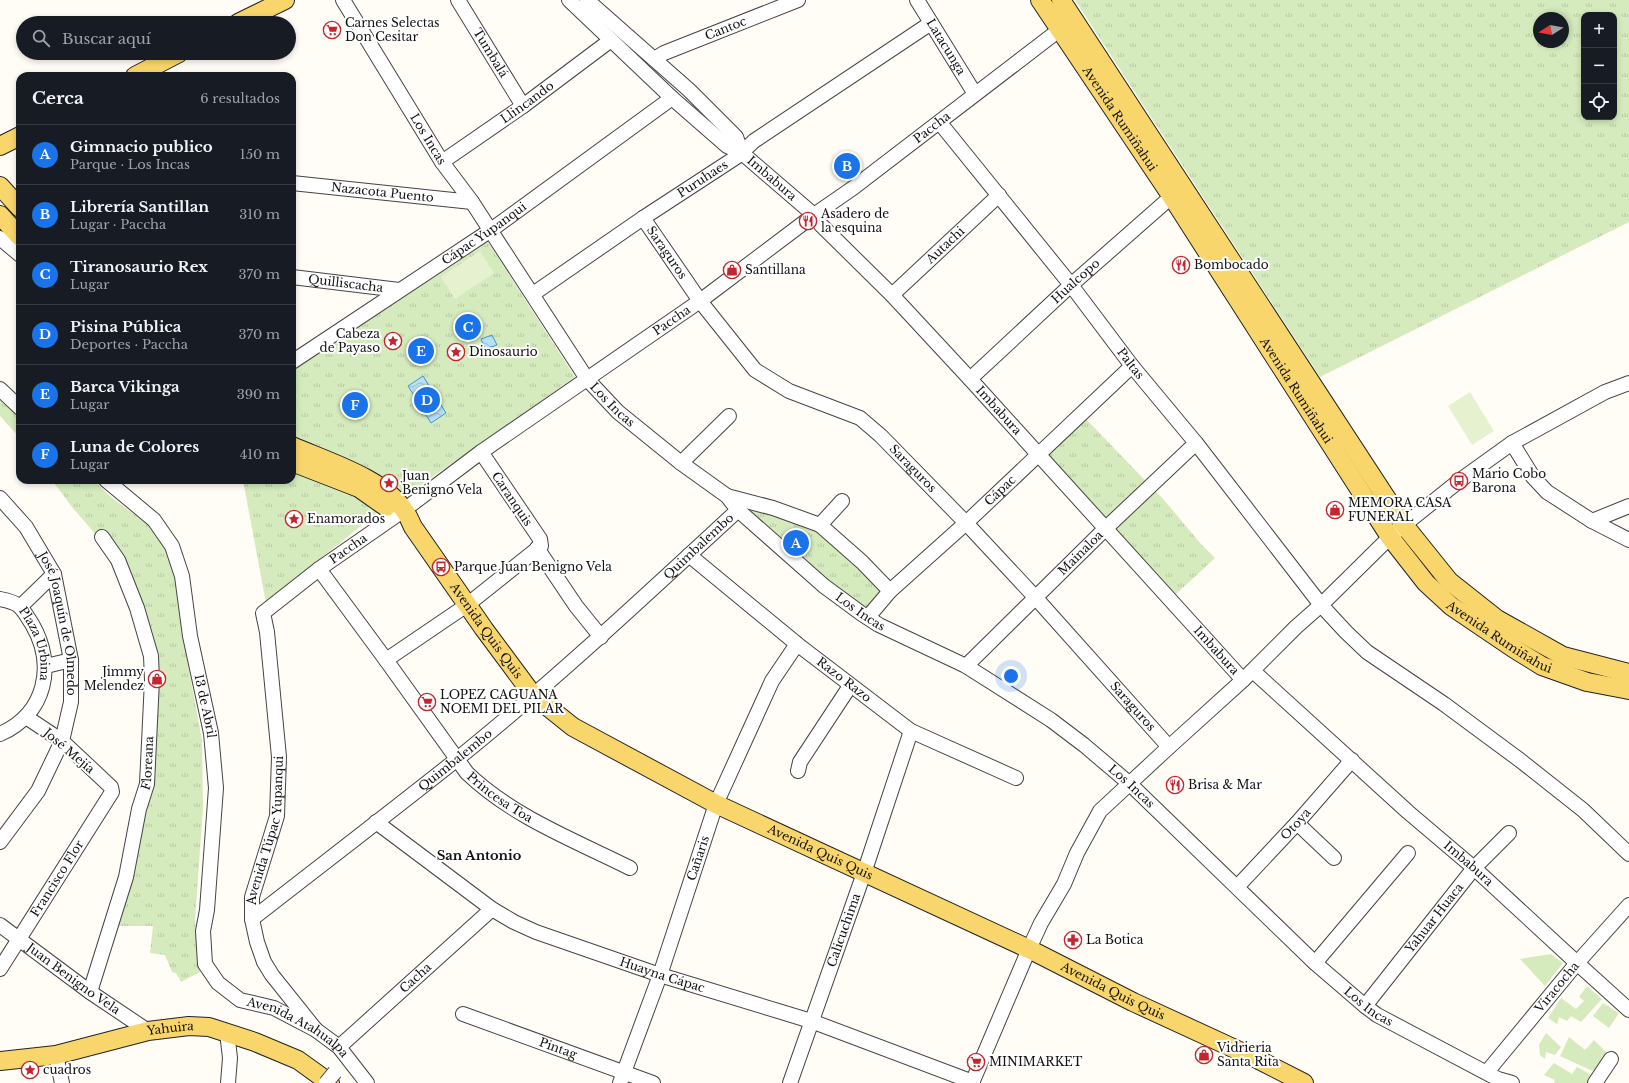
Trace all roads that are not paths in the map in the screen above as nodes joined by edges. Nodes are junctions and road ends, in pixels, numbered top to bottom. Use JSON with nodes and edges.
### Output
{"nodes":[{"id":1,"x":285,"y":0,"type":"edge"},
{"id":2,"x":343,"y":0,"type":"edge"},
{"id":3,"x":458,"y":0,"type":"edge"},
{"id":4,"x":569,"y":0,"type":"edge"},
{"id":5,"x":587,"y":0,"type":"edge"},
{"id":6,"x":798,"y":0,"type":"edge"},
{"id":7,"x":917,"y":0,"type":"edge"},
{"id":8,"x":1040,"y":0,"type":"edge"},
{"id":9,"x":1061,"y":0,"type":"edge"},
{"id":10,"x":252,"y":16,"type":"edge"},
{"id":11,"x":1074,"y":19,"type":"junction"},
{"id":12,"x":931,"y":23,"type":"junction"},
{"id":13,"x":1059,"y":30,"type":"junction"},
{"id":14,"x":611,"y":40,"type":"junction"},
{"id":15,"x":654,"y":59,"type":"junction"},
{"id":16,"x":166,"y":60,"type":"edge"},
{"id":17,"x":143,"y":72,"type":"edge"},
{"id":18,"x":975,"y":94,"type":"junction"},
{"id":19,"x":672,"y":98,"type":"junction"},
{"id":20,"x":523,"y":106,"type":"junction"},
{"id":21,"x":940,"y":123,"type":"junction"},
{"id":22,"x":16,"y":138,"type":"edge"},
{"id":23,"x":0,"y":146,"type":"edge"},
{"id":24,"x":742,"y":153,"type":"junction"},
{"id":25,"x":442,"y":162,"type":"junction"},
{"id":26,"x":296,"y":183,"type":"edge"},
{"id":27,"x":0,"y":186,"type":"edge"},
{"id":28,"x":1178,"y":192,"type":"junction"},
{"id":29,"x":999,"y":195,"type":"junction"},
{"id":30,"x":472,"y":202,"type":"junction"},
{"id":31,"x":16,"y":204,"type":"edge"},
{"id":32,"x":0,"y":215,"type":"edge"},
{"id":33,"x":814,"y":215,"type":"junction"},
{"id":34,"x":643,"y":218,"type":"junction"},
{"id":35,"x":491,"y":230,"type":"junction"},
{"id":36,"x":16,"y":233,"type":"edge"},
{"id":37,"x":0,"y":238,"type":"edge"},
{"id":38,"x":16,"y":252,"type":"edge"},
{"id":39,"x":296,"y":277,"type":"edge"},
{"id":40,"x":1071,"y":285,"type":"junction"},
{"id":41,"x":400,"y":290,"type":"junction"},
{"id":42,"x":533,"y":294,"type":"junction"},
{"id":43,"x":892,"y":295,"type":"junction"},
{"id":44,"x":700,"y":301,"type":"junction"},
{"id":45,"x":296,"y":359,"type":"edge"},
{"id":46,"x":1132,"y":366,"type":"junction"},
{"id":47,"x":587,"y":379,"type":"junction"},
{"id":48,"x":970,"y":379,"type":"junction"},
{"id":49,"x":1629,"y":383,"type":"edge"},
{"id":50,"x":0,"y":389,"type":"edge"},
{"id":51,"x":16,"y":404,"type":"edge"},
{"id":52,"x":730,"y":416,"type":"dead end"},
{"id":53,"x":1196,"y":443,"type":"junction"},
{"id":54,"x":1512,"y":443,"type":"junction"},
{"id":55,"x":296,"y":448,"type":"edge"},
{"id":56,"x":481,"y":452,"type":"junction"},
{"id":57,"x":1038,"y":455,"type":"junction"},
{"id":58,"x":681,"y":463,"type":"junction"},
{"id":59,"x":296,"y":464,"type":"edge"},
{"id":60,"x":111,"y":484,"type":"edge"},
{"id":61,"x":727,"y":496,"type":"junction"},
{"id":62,"x":0,"y":498,"type":"edge"},
{"id":63,"x":842,"y":501,"type":"dead end"},
{"id":64,"x":1629,"y":506,"type":"edge"},
{"id":65,"x":738,"y":510,"type":"junction"},
{"id":66,"x":400,"y":512,"type":"junction"},
{"id":67,"x":1592,"y":521,"type":"junction"},
{"id":68,"x":966,"y":523,"type":"junction"},
{"id":69,"x":820,"y":525,"type":"junction"},
{"id":70,"x":1404,"y":525,"type":"junction"},
{"id":71,"x":1105,"y":529,"type":"junction"},
{"id":72,"x":102,"y":537,"type":"dead end"},
{"id":73,"x":1390,"y":537,"type":"junction"},
{"id":74,"x":1629,"y":540,"type":"edge"},
{"id":75,"x":539,"y":547,"type":"junction"},
{"id":76,"x":689,"y":555,"type":"junction"},
{"id":77,"x":319,"y":569,"type":"junction"},
{"id":78,"x":54,"y":574,"type":"junction"},
{"id":79,"x":890,"y":591,"type":"junction"},
{"id":80,"x":1035,"y":597,"type":"junction"},
{"id":81,"x":0,"y":599,"type":"edge"},
{"id":82,"x":467,"y":605,"type":"junction"},
{"id":83,"x":1321,"y":605,"type":"junction"},
{"id":84,"x":21,"y":606,"type":"junction"},
{"id":85,"x":263,"y":613,"type":"joint"},
{"id":86,"x":868,"y":617,"type":"junction"},
{"id":87,"x":601,"y":637,"type":"junction"},
{"id":88,"x":797,"y":644,"type":"junction"},
{"id":89,"x":71,"y":660,"type":"junction"},
{"id":90,"x":386,"y":660,"type":"junction"},
{"id":91,"x":46,"y":666,"type":"junction"},
{"id":92,"x":966,"y":666,"type":"junction"},
{"id":93,"x":1629,"y":673,"type":"edge"},
{"id":94,"x":1248,"y":676,"type":"junction"},
{"id":95,"x":850,"y":686,"type":"junction"},
{"id":96,"x":1629,"y":690,"type":"edge"},
{"id":97,"x":533,"y":695,"type":"junction"},
{"id":98,"x":26,"y":717,"type":"junction"},
{"id":99,"x":911,"y":732,"type":"junction"},
{"id":100,"x":0,"y":734,"type":"edge"},
{"id":101,"x":62,"y":741,"type":"junction"},
{"id":102,"x":1169,"y":747,"type":"junction"},
{"id":103,"x":456,"y":760,"type":"junction"},
{"id":104,"x":1352,"y":760,"type":"junction"},
{"id":105,"x":798,"y":771,"type":"dead end"},
{"id":106,"x":1016,"y":778,"type":"dead end"},
{"id":107,"x":1130,"y":784,"type":"junction"},
{"id":108,"x":111,"y":787,"type":"joint"},
{"id":109,"x":716,"y":804,"type":"junction"},
{"id":110,"x":376,"y":822,"type":"junction"},
{"id":111,"x":1297,"y":823,"type":"junction"},
{"id":112,"x":1509,"y":832,"type":"dead end"},
{"id":113,"x":0,"y":842,"type":"edge"},
{"id":114,"x":1408,"y":853,"type":"dead end"},
{"id":115,"x":1629,"y":854,"type":"edge"},
{"id":116,"x":1334,"y":858,"type":"dead end"},
{"id":117,"x":630,"y":868,"type":"dead end"},
{"id":118,"x":1474,"y":868,"type":"junction"},
{"id":119,"x":864,"y":873,"type":"junction"},
{"id":120,"x":1237,"y":887,"type":"junction"},
{"id":121,"x":1629,"y":904,"type":"edge"},
{"id":122,"x":492,"y":909,"type":"junction"},
{"id":123,"x":252,"y":919,"type":"junction"},
{"id":124,"x":0,"y":925,"type":"edge"},
{"id":125,"x":20,"y":939,"type":"junction"},
{"id":126,"x":1029,"y":949,"type":"junction"},
{"id":127,"x":1315,"y":963,"type":"junction"},
{"id":128,"x":1577,"y":963,"type":"junction"},
{"id":129,"x":204,"y":964,"type":"joint"},
{"id":130,"x":0,"y":969,"type":"edge"},
{"id":131,"x":660,"y":975,"type":"junction"},
{"id":132,"x":90,"y":992,"type":"junction"},
{"id":133,"x":1364,"y":1006,"type":"junction"},
{"id":134,"x":1629,"y":1010,"type":"edge"},
{"id":135,"x":463,"y":1014,"type":"dead end"},
{"id":136,"x":811,"y":1021,"type":"junction"},
{"id":137,"x":316,"y":1030,"type":"junction"},
{"id":138,"x":148,"y":1031,"type":"junction"},
{"id":139,"x":227,"y":1032,"type":"junction"},
{"id":140,"x":339,"y":1047,"type":"junction"},
{"id":141,"x":56,"y":1055,"type":"junction"},
{"id":142,"x":1611,"y":1059,"type":"dead end"},
{"id":143,"x":0,"y":1061,"type":"edge"},
{"id":144,"x":353,"y":1064,"type":"junction"},
{"id":145,"x":1487,"y":1072,"type":"junction"},
{"id":146,"x":333,"y":1078,"type":"edge"},
{"id":147,"x":622,"y":1078,"type":"edge"},
{"id":148,"x":62,"y":1083,"type":"edge"},
{"id":149,"x":228,"y":1083,"type":"edge"},
{"id":150,"x":326,"y":1083,"type":"edge"},
{"id":151,"x":367,"y":1083,"type":"edge"},
{"id":152,"x":653,"y":1083,"type":"edge"},
{"id":153,"x":790,"y":1083,"type":"edge"},
{"id":154,"x":973,"y":1083,"type":"edge"},
{"id":155,"x":1304,"y":1083,"type":"edge"},
{"id":156,"x":1512,"y":1083,"type":"edge"},
{"id":157,"x":1595,"y":1083,"type":"edge"}],
"edges":[{"from":1,"to":10,"type":"main road"},
{"from":2,"to":25,"type":"street","name":"Los Incas"},
{"from":3,"to":20,"type":"street","name":"Tumbalá"},
{"from":4,"to":14,"type":"street","name":"Imbabura"},
{"from":5,"to":15,"type":"street","name":"Imbabura"},
{"from":6,"to":15,"type":"street","name":"Cantoc"},
{"from":7,"to":12,"type":"street","name":"Latacunga"},
{"from":8,"to":13,"type":"main road","name":"Avenida Rumiñahui"},
{"from":9,"to":11,"type":"main road","name":"Avenida Rumiñahui"},
{"from":11,"to":13,"type":"street","name":"Paccha"},
{"from":11,"to":28,"type":"main road","name":"Avenida Rumiñahui"},
{"from":12,"to":18,"type":"street","name":"Latacunga"},
{"from":12,"to":24,"type":"street","name":"Puruhaes"},
{"from":13,"to":18,"type":"street","name":"Paccha"},
{"from":13,"to":28,"type":"main road","name":"Avenida Rumiñahui"},
{"from":14,"to":19,"type":"street","name":"Imbabura"},
{"from":14,"to":20,"type":"street","name":"Llincando"},
{"from":15,"to":24,"type":"street","name":"Imbabura"},
{"from":16,"to":17,"type":"main road"},
{"from":18,"to":21,"type":"street","name":"Paccha"},
{"from":19,"to":24,"type":"street","name":"Imbabura"},
{"from":19,"to":35,"type":"street","name":"Cápac Yupanqui"},
{"from":20,"to":25,"type":"street","name":"Llincando"},
{"from":21,"to":29,"type":"street","name":"Paltas"},
{"from":21,"to":33,"type":"street","name":"Paccha"},
{"from":22,"to":23,"type":"main road"},
{"from":24,"to":33,"type":"street","name":"Imbabura"},
{"from":24,"to":34,"type":"street","name":"Puruhaes"},
{"from":25,"to":30,"type":"street","name":"Los Incas"},
{"from":26,"to":30,"type":"street","name":"Nazacota Puento"},
{"from":27,"to":31,"type":"main road"},
{"from":28,"to":40,"type":"street","name":"Hualcopo"},
{"from":28,"to":70,"type":"main road","name":"Avenida Rumiñahui"},
{"from":28,"to":73,"type":"main road","name":"Avenida Rumiñahui"},
{"from":29,"to":40,"type":"street","name":"Paltas"},
{"from":29,"to":43,"type":"street","name":"Autachi"},
{"from":30,"to":35,"type":"street","name":"Los Incas"},
{"from":32,"to":36,"type":"main road"},
{"from":33,"to":43,"type":"street","name":"Imbabura"},
{"from":33,"to":44,"type":"street","name":"Paccha"},
{"from":34,"to":42,"type":"street","name":"Puruhaes"},
{"from":34,"to":44,"type":"street","name":"Saraguros"},
{"from":35,"to":41,"type":"street","name":"Cápac Yupanqui"},
{"from":35,"to":42,"type":"street","name":"Los Incas"},
{"from":37,"to":38,"type":"street"},
{"from":39,"to":41,"type":"street","name":"Quilliscacha"},
{"from":40,"to":46,"type":"street","name":"Paltas"},
{"from":40,"to":48,"type":"street","name":"Hualcopo"},
{"from":41,"to":45,"type":"street","name":"Cápac Yupanqui"},
{"from":42,"to":47,"type":"street","name":"Los Incas"},
{"from":43,"to":48,"type":"street","name":"Imbabura"},
{"from":44,"to":47,"type":"street","name":"Paccha"},
{"from":44,"to":68,"type":"street","name":"Saraguros"},
{"from":46,"to":53,"type":"street","name":"Paltas"},
{"from":46,"to":57,"type":"street","name":"Cápac"},
{"from":47,"to":56,"type":"street","name":"Paccha"},
{"from":47,"to":58,"type":"street","name":"Los Incas"},
{"from":48,"to":57,"type":"street","name":"Imbabura"},
{"from":49,"to":54,"type":"street"},
{"from":50,"to":51,"type":"street"},
{"from":52,"to":58,"type":"street"},
{"from":53,"to":71,"type":"street","name":"Mainaloa"},
{"from":53,"to":83,"type":"street","name":"Paltas"},
{"from":54,"to":67,"type":"street"},
{"from":54,"to":70,"type":"street"},
{"from":55,"to":66,"type":"main road","name":"Avenida Quis Quis"},
{"from":56,"to":66,"type":"street","name":"Paccha"},
{"from":56,"to":75,"type":"street","name":"Caranquis"},
{"from":57,"to":68,"type":"street","name":"Cápac"},
{"from":57,"to":71,"type":"street","name":"Imbabura"},
{"from":58,"to":61,"type":"street","name":"Los Incas"},
{"from":59,"to":66,"type":"main road","name":"Avenida Quis Quis"},
{"from":60,"to":129,"type":"street","name":"13 de Abril"},
{"from":61,"to":65,"type":"street","name":"Los Incas"},
{"from":61,"to":69,"type":"street"},
{"from":62,"to":78,"type":"street","name":"José Joaquín de Olmedo"},
{"from":63,"to":69,"type":"street"},
{"from":64,"to":67,"type":"street"},
{"from":65,"to":76,"type":"street","name":"Quimbalembo"},
{"from":65,"to":86,"type":"street","name":"Los Incas"},
{"from":66,"to":77,"type":"street","name":"Paccha"},
{"from":66,"to":82,"type":"main road","name":"Avenida Quis Quis"},
{"from":67,"to":74,"type":"street"},
{"from":68,"to":79,"type":"street","name":"Cápac"},
{"from":68,"to":80,"type":"street","name":"Saraguros"},
{"from":69,"to":79,"type":"street"},
{"from":70,"to":73,"type":"street"},
{"from":70,"to":93,"type":"main road","name":"Avenida Rumiñahui"},
{"from":71,"to":80,"type":"street","name":"Mainaloa"},
{"from":71,"to":94,"type":"street","name":"Imbabura"},
{"from":72,"to":132,"type":"street","name":"Floreana"},
{"from":73,"to":83,"type":"street"},
{"from":73,"to":96,"type":"main road","name":"Avenida Rumiñahui"},
{"from":75,"to":82,"type":"street"},
{"from":75,"to":87,"type":"street","name":"Caranquis"},
{"from":76,"to":87,"type":"street","name":"Quimbalembo"},
{"from":76,"to":88,"type":"street","name":"Razo Razo"},
{"from":77,"to":85,"type":"street","name":"Paccha"},
{"from":77,"to":90,"type":"street","name":"Princesa Toa"},
{"from":78,"to":84,"type":"street"},
{"from":78,"to":89,"type":"street","name":"José Joaquín de Olmedo"},
{"from":79,"to":86,"type":"street","name":"Cápac"},
{"from":80,"to":92,"type":"street","name":"Mainaloa"},
{"from":80,"to":102,"type":"street","name":"Saraguros"},
{"from":81,"to":84,"type":"street","name":"Plaza Urbina"},
{"from":82,"to":90,"type":"street"},
{"from":82,"to":97,"type":"main road","name":"Avenida Quis Quis"},
{"from":83,"to":94,"type":"street"},
{"from":83,"to":115,"type":"street","name":"Paltas"},
{"from":84,"to":91,"type":"street","name":"Plaza Urbina"},
{"from":85,"to":123,"type":"street","name":"Avenida Túpac Yupanqui"},
{"from":86,"to":92,"type":"street","name":"Los Incas"},
{"from":87,"to":97,"type":"street","name":"Quimbalembo"},
{"from":88,"to":95,"type":"street","name":"Razo Razo"},
{"from":88,"to":109,"type":"street","name":"Cañaris"},
{"from":89,"to":91,"type":"street"},
{"from":89,"to":101,"type":"street","name":"José Joaquín de Olmedo"},
{"from":90,"to":103,"type":"street","name":"Princesa Toa"},
{"from":91,"to":98,"type":"street","name":"Plaza Urbina"},
{"from":92,"to":107,"type":"street","name":"Los Incas"},
{"from":94,"to":102,"type":"street"},
{"from":94,"to":104,"type":"street","name":"Imbabura"},
{"from":95,"to":99,"type":"street","name":"Razo Razo"},
{"from":95,"to":105,"type":"street"},
{"from":97,"to":103,"type":"street","name":"Quimbalembo"},
{"from":97,"to":109,"type":"main road","name":"Avenida Quis Quis"},
{"from":98,"to":100,"type":"street","name":"Plaza Urbina"},
{"from":98,"to":101,"type":"street","name":"José Mejía"},
{"from":99,"to":106,"type":"street","name":"Razo Razo"},
{"from":99,"to":119,"type":"street","name":"Calicuchima"},
{"from":101,"to":108,"type":"street","name":"José Mejía"},
{"from":101,"to":113,"type":"street","name":"José Joaquín de Olmedo"},
{"from":102,"to":107,"type":"street"},
{"from":103,"to":110,"type":"street","name":"Quimbalembo"},
{"from":103,"to":117,"type":"street","name":"Princesa Toa"},
{"from":104,"to":111,"type":"street","name":"Otoya"},
{"from":104,"to":118,"type":"street","name":"Imbabura"},
{"from":107,"to":120,"type":"street","name":"Los Incas"},
{"from":107,"to":126,"type":"street"},
{"from":108,"to":125,"type":"street","name":"Francisco Flor"},
{"from":109,"to":119,"type":"main road","name":"Avenida Quis Quis"},
{"from":109,"to":131,"type":"street","name":"Cañaris"},
{"from":110,"to":122,"type":"street","name":"Huayna Cápac"},
{"from":110,"to":123,"type":"street","name":"Quimbalembo"},
{"from":111,"to":116,"type":"street"},
{"from":111,"to":120,"type":"street","name":"Otoya"},
{"from":112,"to":118,"type":"street","name":"Yahuar Huaca"},
{"from":114,"to":127,"type":"street"},
{"from":118,"to":128,"type":"street","name":"Imbabura"},
{"from":118,"to":133,"type":"street","name":"Yahuar Huaca"},
{"from":119,"to":126,"type":"main road","name":"Avenida Quis Quis"},
{"from":119,"to":136,"type":"street","name":"Calicuchima"},
{"from":120,"to":127,"type":"street","name":"Los Incas"},
{"from":121,"to":128,"type":"street","name":"Viracocha"},
{"from":122,"to":131,"type":"street","name":"Huayna Cápac"},
{"from":122,"to":140,"type":"street","name":"Cacha"},
{"from":123,"to":137,"type":"street","name":"Avenida Túpac Yupanqui"},
{"from":124,"to":125,"type":"street","name":"Juan Benigno Vela"},
{"from":125,"to":130,"type":"street","name":"Francisco Flor"},
{"from":125,"to":132,"type":"street","name":"Juan Benigno Vela"},
{"from":126,"to":154,"type":"street"},
{"from":126,"to":155,"type":"main road","name":"Avenida Quis Quis"},
{"from":127,"to":133,"type":"street","name":"Los Incas"},
{"from":128,"to":134,"type":"street","name":"Imbabura"},
{"from":128,"to":145,"type":"street","name":"Viracocha"},
{"from":129,"to":137,"type":"street","name":"Avenida Atahualpa"},
{"from":131,"to":136,"type":"street","name":"Huayna Cápac"},
{"from":131,"to":147,"type":"street","name":"Cañaris"},
{"from":132,"to":138,"type":"street","name":"Juan Benigno Vela"},
{"from":133,"to":145,"type":"street","name":"Los Incas"},
{"from":135,"to":147,"type":"street","name":"Pintag"},
{"from":136,"to":153,"type":"street","name":"Calicuchima"},
{"from":136,"to":154,"type":"street","name":"Huayna Cápac"},
{"from":137,"to":140,"type":"street","name":"Avenida Atahualpa"},
{"from":138,"to":139,"type":"main road","name":"Yahuira"},
{"from":138,"to":141,"type":"main road","name":"Yahuira"},
{"from":139,"to":146,"type":"main road","name":"Yahuira"},
{"from":139,"to":149,"type":"street"},
{"from":140,"to":144,"type":"street","name":"Avenida Atahualpa"},
{"from":141,"to":143,"type":"main road","name":"Yahuira"},
{"from":141,"to":148,"type":"street"},
{"from":142,"to":157,"type":"street"},
{"from":144,"to":146,"type":"street"},
{"from":144,"to":151,"type":"street","name":"Avenida Atahualpa"},
{"from":145,"to":156,"type":"street","name":"Los Incas"},
{"from":146,"to":150,"type":"street","bridge":true},
{"from":147,"to":152,"type":"street","name":"Pintag"}]}
